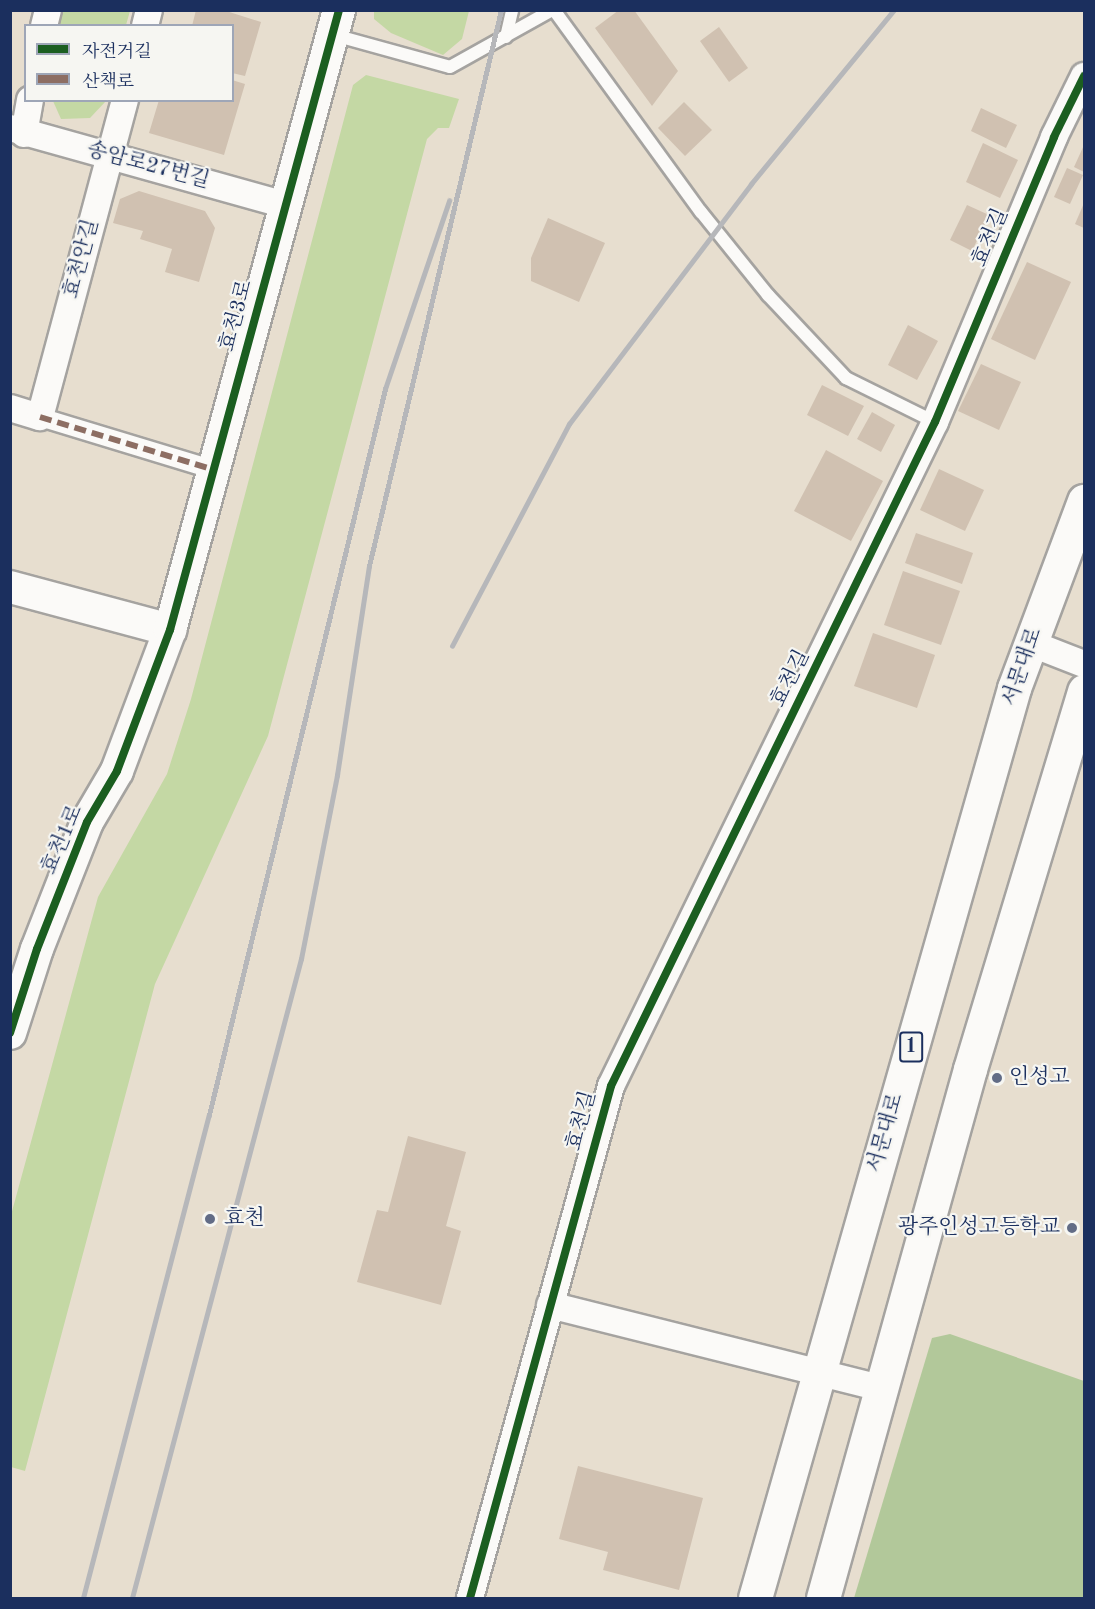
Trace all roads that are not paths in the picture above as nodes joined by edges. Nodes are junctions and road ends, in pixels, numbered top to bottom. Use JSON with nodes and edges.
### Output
{"nodes":[{"id":1,"x":512,"y":10,"type":"edge"},
{"id":2,"x":553,"y":10,"type":"edge"},
{"id":3,"x":336,"y":22,"type":"edge"},
{"id":4,"x":506,"y":37,"type":"junction"},
{"id":5,"x":1084,"y":76,"type":"edge"},
{"id":6,"x":29,"y":102,"type":"edge"},
{"id":7,"x":124,"y":102,"type":"edge"},
{"id":8,"x":17,"y":131,"type":"edge"},
{"id":9,"x":110,"y":154,"type":"junction"},
{"id":10,"x":285,"y":205,"type":"junction"},
{"id":11,"x":10,"y":408,"type":"edge"},
{"id":12,"x":40,"y":417,"type":"junction"},
{"id":13,"x":935,"y":422,"type":"junction"},
{"id":14,"x":214,"y":470,"type":"junction"},
{"id":15,"x":1084,"y":501,"type":"edge"},
{"id":16,"x":10,"y":587,"type":"edge"},
{"id":17,"x":170,"y":630,"type":"junction"},
{"id":18,"x":1030,"y":643,"type":"junction"},
{"id":19,"x":1084,"y":664,"type":"edge"},
{"id":20,"x":1084,"y":691,"type":"edge"},
{"id":21,"x":10,"y":1034,"type":"edge"},
{"id":22,"x":550,"y":1305,"type":"junction"},
{"id":23,"x":818,"y":1371,"type":"junction"},
{"id":24,"x":880,"y":1388,"type":"junction"},
{"id":25,"x":470,"y":1599,"type":"edge"},
{"id":26,"x":755,"y":1599,"type":"edge"},
{"id":27,"x":823,"y":1599,"type":"edge"}],
"edges":[{"from":1,"to":4,"type":"lane"},
{"from":2,"to":4,"type":"lane"},
{"from":2,"to":13,"type":"lane"},
{"from":3,"to":4,"type":"lane"},
{"from":3,"to":10,"type":"street","name":"효천3로"},
{"from":5,"to":13,"type":"street","name":"효천길"},
{"from":6,"to":8,"type":"street"},
{"from":7,"to":9,"type":"street","name":"효천안길"},
{"from":8,"to":9,"type":"street","name":"송암로27번길"},
{"from":9,"to":10,"type":"street","name":"송암로27번길"},
{"from":9,"to":12,"type":"street","name":"효천안길"},
{"from":10,"to":14,"type":"street","name":"효천3로"},
{"from":11,"to":12,"type":"street"},
{"from":12,"to":14,"type":"street"},
{"from":13,"to":22,"type":"street","name":"효천길"},
{"from":14,"to":17,"type":"street","name":"효천3로"},
{"from":15,"to":18,"type":"main road","name":"서문대로","number":"1"},
{"from":16,"to":17,"type":"street"},
{"from":17,"to":21,"type":"street","name":"효천1로"},
{"from":18,"to":19,"type":"street"},
{"from":18,"to":23,"type":"main road","name":"서문대로","number":"1"},
{"from":20,"to":24,"type":"main road"},
{"from":22,"to":23,"type":"street"},
{"from":22,"to":25,"type":"street","name":"효천길"},
{"from":23,"to":24,"type":"street"},
{"from":23,"to":26,"type":"main road","name":"서문대로","number":"1"},
{"from":24,"to":27,"type":"main road"}]}
